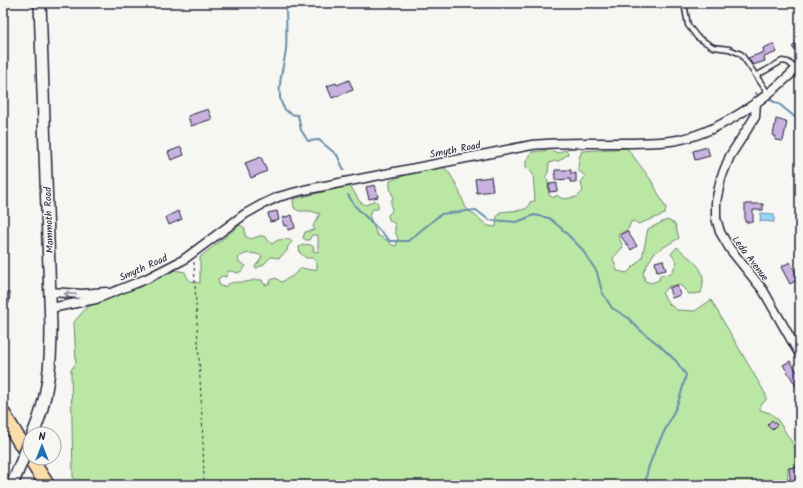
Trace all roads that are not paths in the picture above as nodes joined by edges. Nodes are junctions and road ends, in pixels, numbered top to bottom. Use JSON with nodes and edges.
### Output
{"nodes":[{"id":1,"x":40,"y":3,"type":"edge"},
{"id":2,"x":684,"y":3,"type":"edge"},
{"id":3,"x":798,"y":67,"type":"edge"},
{"id":4,"x":756,"y":76,"type":"junction"},
{"id":5,"x":768,"y":93,"type":"junction"},
{"id":6,"x":756,"y":102,"type":"junction"},
{"id":7,"x":118,"y":289,"type":"junction"},
{"id":8,"x":50,"y":292,"type":"junction"},
{"id":9,"x":51,"y":308,"type":"junction"},
{"id":10,"x":800,"y":355,"type":"edge"},
{"id":11,"x":3,"y":414,"type":"edge"},
{"id":12,"x":36,"y":426,"type":"edge"},
{"id":13,"x":22,"y":445,"type":"edge"},
{"id":14,"x":22,"y":461,"type":"edge"},
{"id":15,"x":35,"y":466,"type":"edge"},
{"id":16,"x":12,"y":485,"type":"edge"},
{"id":17,"x":47,"y":485,"type":"edge"}],
"edges":[{"from":1,"to":8,"type":"main road","name":"Mammoth Road"},
{"from":2,"to":4,"type":"lane"},
{"from":3,"to":4,"type":"lane"},
{"from":3,"to":5,"type":"street","name":"Smyth Road"},
{"from":4,"to":5,"type":"lane"},
{"from":5,"to":6,"type":"street","name":"Smyth Road"},
{"from":6,"to":7,"type":"street","name":"Smyth Road"},
{"from":6,"to":10,"type":"street","name":"Leda Avenue"},
{"from":7,"to":8,"type":"street","name":"Smyth Road","one_way":true},
{"from":7,"to":9,"type":"street","name":"Smyth Road"},
{"from":8,"to":9,"type":"main road","name":"Mammoth Road"},
{"from":9,"to":12,"type":"main road","name":"Mammoth Road"},
{"from":11,"to":13,"type":"highway"},
{"from":14,"to":16,"type":"main road","bridge":true},
{"from":15,"to":17,"type":"highway"}]}
